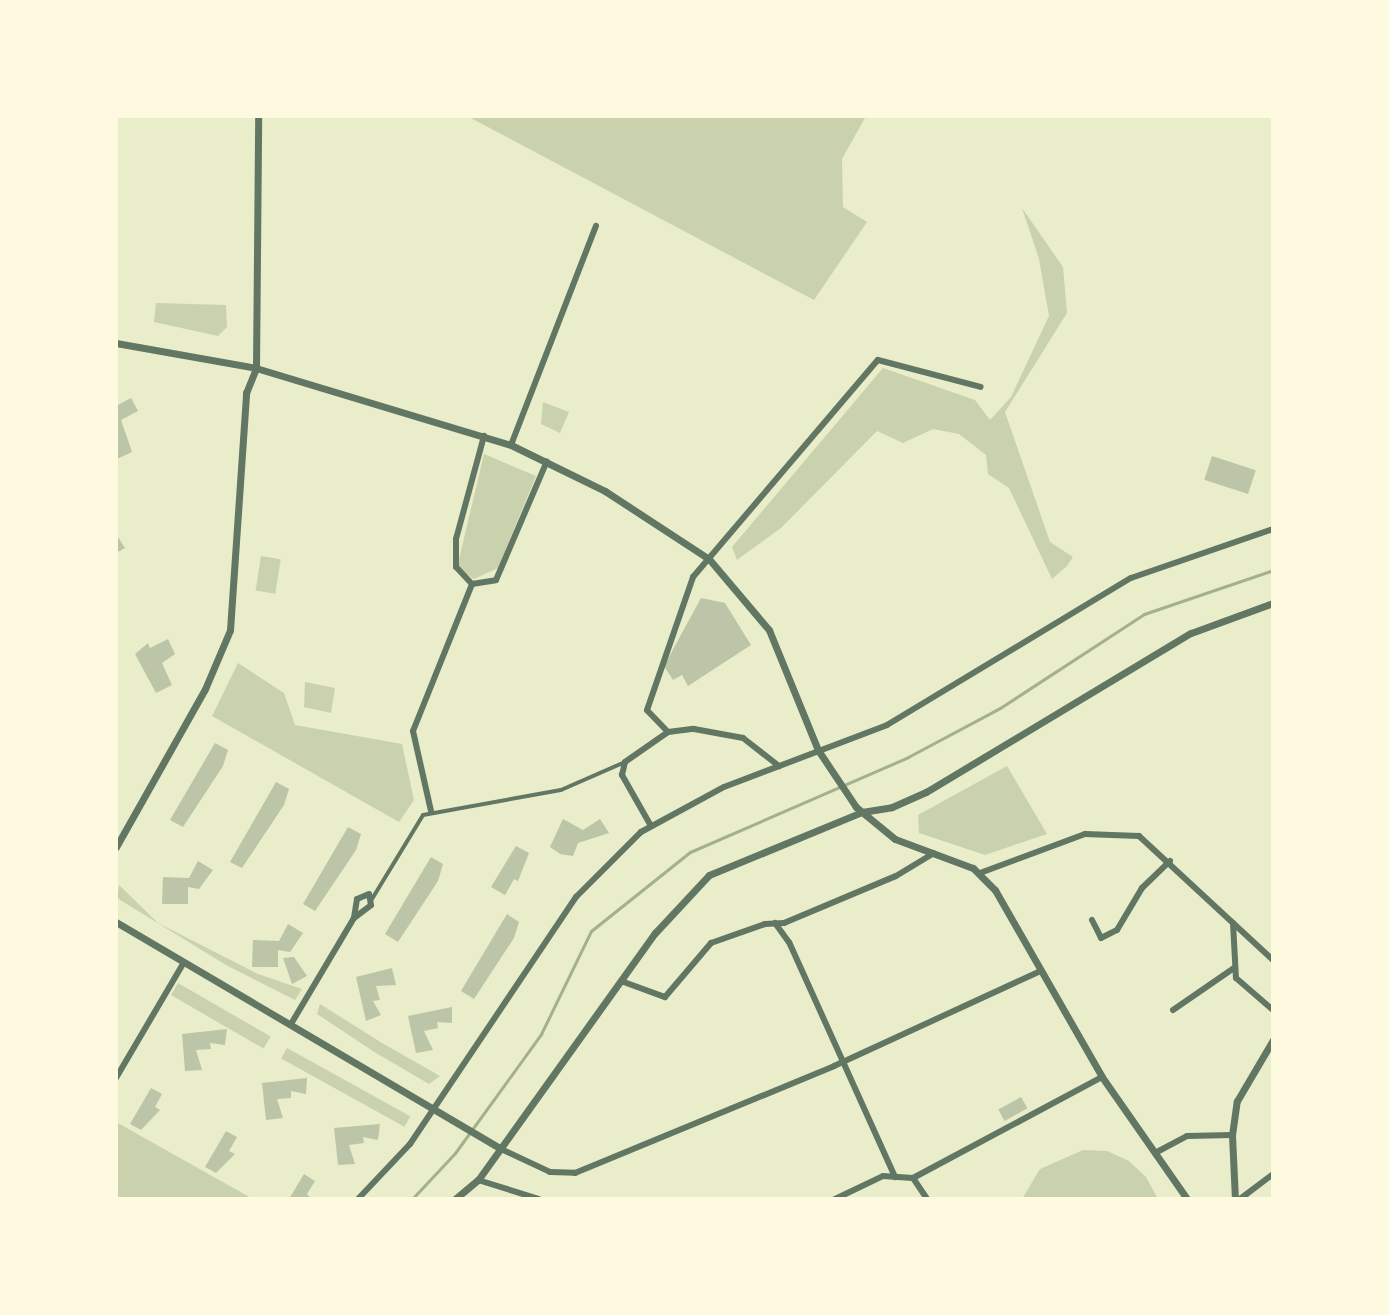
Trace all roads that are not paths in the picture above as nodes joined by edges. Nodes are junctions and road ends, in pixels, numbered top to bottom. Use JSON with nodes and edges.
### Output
{"nodes":[{"id":1,"x":258,"y":116,"type":"edge"},
{"id":2,"x":596,"y":226,"type":"dead end"},
{"id":3,"x":116,"y":343,"type":"edge"},
{"id":4,"x":256,"y":368,"type":"junction"},
{"id":5,"x":981,"y":387,"type":"dead end"},
{"id":6,"x":484,"y":436,"type":"junction"},
{"id":7,"x":511,"y":445,"type":"junction"},
{"id":8,"x":547,"y":461,"type":"junction"},
{"id":9,"x":1273,"y":529,"type":"edge"},
{"id":10,"x":709,"y":559,"type":"junction"},
{"id":11,"x":472,"y":584,"type":"junction"},
{"id":12,"x":1273,"y":603,"type":"edge"},
{"id":13,"x":668,"y":732,"type":"junction"},
{"id":14,"x":818,"y":750,"type":"junction"},
{"id":15,"x":625,"y":762,"type":"junction"},
{"id":16,"x":779,"y":766,"type":"junction"},
{"id":17,"x":859,"y":809,"type":"junction"},
{"id":18,"x":431,"y":811,"type":"junction"},
{"id":19,"x":651,"y":826,"type":"junction"},
{"id":20,"x":116,"y":847,"type":"edge"},
{"id":21,"x":934,"y":853,"type":"junction"},
{"id":22,"x":1170,"y":861,"type":"junction"},
{"id":23,"x":980,"y":873,"type":"junction"},
{"id":24,"x":372,"y":899,"type":"junction"},
{"id":25,"x":354,"y":918,"type":"junction"},
{"id":26,"x":1092,"y":920,"type":"dead end"},
{"id":27,"x":116,"y":922,"type":"edge"},
{"id":28,"x":1233,"y":922,"type":"junction"},
{"id":29,"x":775,"y":923,"type":"junction"},
{"id":30,"x":1273,"y":960,"type":"edge"},
{"id":31,"x":184,"y":962,"type":"junction"},
{"id":32,"x":1234,"y":968,"type":"junction"},
{"id":33,"x":1041,"y":971,"type":"junction"},
{"id":34,"x":621,"y":981,"type":"junction"},
{"id":35,"x":1173,"y":1010,"type":"dead end"},
{"id":36,"x":1273,"y":1010,"type":"edge"},
{"id":37,"x":291,"y":1024,"type":"junction"},
{"id":38,"x":1273,"y":1040,"type":"edge"},
{"id":39,"x":844,"y":1061,"type":"junction"},
{"id":40,"x":1102,"y":1077,"type":"junction"},
{"id":41,"x":116,"y":1078,"type":"edge"},
{"id":42,"x":435,"y":1109,"type":"junction"},
{"id":43,"x":1232,"y":1135,"type":"junction"},
{"id":44,"x":498,"y":1146,"type":"junction"},
{"id":45,"x":1155,"y":1153,"type":"junction"},
{"id":46,"x":1273,"y":1174,"type":"edge"},
{"id":47,"x":895,"y":1177,"type":"junction"},
{"id":48,"x":913,"y":1178,"type":"junction"},
{"id":49,"x":478,"y":1180,"type":"junction"},
{"id":50,"x":358,"y":1199,"type":"edge"},
{"id":51,"x":455,"y":1199,"type":"edge"},
{"id":52,"x":539,"y":1199,"type":"edge"},
{"id":53,"x":835,"y":1199,"type":"edge"},
{"id":54,"x":927,"y":1199,"type":"edge"},
{"id":55,"x":1187,"y":1199,"type":"edge"},
{"id":56,"x":1237,"y":1199,"type":"edge"}],
"edges":[{"from":1,"to":4,"type":"street"},
{"from":2,"to":7,"type":"street"},
{"from":3,"to":4,"type":"street"},
{"from":4,"to":6,"type":"street"},
{"from":4,"to":20,"type":"street"},
{"from":5,"to":10,"type":"street"},
{"from":6,"to":7,"type":"street"},
{"from":6,"to":11,"type":"street"},
{"from":7,"to":8,"type":"street"},
{"from":8,"to":10,"type":"street"},
{"from":8,"to":11,"type":"street"},
{"from":9,"to":14,"type":"street"},
{"from":10,"to":13,"type":"street"},
{"from":10,"to":14,"type":"street"},
{"from":11,"to":18,"type":"street"},
{"from":12,"to":17,"type":"street"},
{"from":13,"to":15,"type":"street"},
{"from":13,"to":16,"type":"street"},
{"from":14,"to":16,"type":"street"},
{"from":14,"to":17,"type":"street"},
{"from":15,"to":18,"type":"street"},
{"from":15,"to":19,"type":"street"},
{"from":16,"to":19,"type":"street"},
{"from":17,"to":21,"type":"street"},
{"from":17,"to":34,"type":"street"},
{"from":18,"to":24,"type":"street"},
{"from":19,"to":42,"type":"street"},
{"from":21,"to":23,"type":"street"},
{"from":21,"to":29,"type":"street"},
{"from":22,"to":23,"type":"street"},
{"from":22,"to":26,"type":"street"},
{"from":22,"to":28,"type":"street"},
{"from":23,"to":33,"type":"street"},
{"from":24,"to":25,"type":"street"},
{"from":24,"to":25,"type":"street"},
{"from":25,"to":37,"type":"street"},
{"from":27,"to":31,"type":"street"},
{"from":28,"to":30,"type":"street"},
{"from":28,"to":32,"type":"street"},
{"from":29,"to":34,"type":"street"},
{"from":29,"to":39,"type":"street"},
{"from":31,"to":37,"type":"street"},
{"from":31,"to":41,"type":"street"},
{"from":32,"to":35,"type":"street"},
{"from":32,"to":36,"type":"street"},
{"from":33,"to":39,"type":"street"},
{"from":33,"to":40,"type":"street"},
{"from":34,"to":44,"type":"street"},
{"from":37,"to":42,"type":"street"},
{"from":38,"to":43,"type":"street"},
{"from":39,"to":44,"type":"street"},
{"from":39,"to":47,"type":"street"},
{"from":40,"to":45,"type":"street"},
{"from":40,"to":48,"type":"street"},
{"from":42,"to":44,"type":"street"},
{"from":42,"to":50,"type":"street"},
{"from":43,"to":45,"type":"street"},
{"from":43,"to":56,"type":"street"},
{"from":44,"to":49,"type":"street"},
{"from":45,"to":55,"type":"street"},
{"from":46,"to":56,"type":"street"},
{"from":47,"to":48,"type":"street"},
{"from":47,"to":53,"type":"street"},
{"from":48,"to":54,"type":"street"},
{"from":49,"to":51,"type":"street"},
{"from":49,"to":52,"type":"street"}]}
